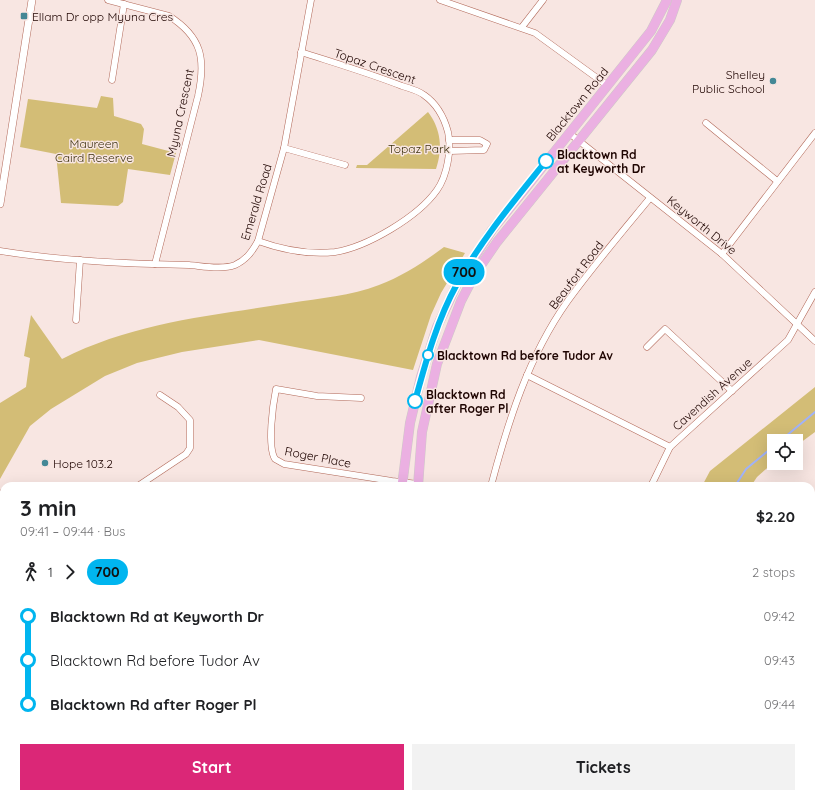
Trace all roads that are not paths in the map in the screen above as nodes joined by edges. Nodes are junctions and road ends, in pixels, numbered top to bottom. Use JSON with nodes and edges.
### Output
{"nodes":[{"id":1,"x":32,"y":0,"type":"edge"},
{"id":2,"x":108,"y":0,"type":"edge"},
{"id":3,"x":311,"y":0,"type":"edge"},
{"id":4,"x":440,"y":0,"type":"edge"},
{"id":5,"x":543,"y":0,"type":"edge"},
{"id":6,"x":667,"y":0,"type":"edge"},
{"id":7,"x":677,"y":0,"type":"edge"},
{"id":8,"x":124,"y":4,"type":"junction"},
{"id":9,"x":522,"y":27,"type":"junction"},
{"id":10,"x":302,"y":52,"type":"junction"},
{"id":11,"x":112,"y":80,"type":"dead end"},
{"id":12,"x":608,"y":86,"type":"junction"},
{"id":13,"x":706,"y":123,"type":"dead end"},
{"id":14,"x":569,"y":133,"type":"junction"},
{"id":15,"x":815,"y":133,"type":"edge"},
{"id":16,"x":449,"y":140,"type":"junction"},
{"id":17,"x":578,"y":141,"type":"junction"},
{"id":18,"x":284,"y":148,"type":"junction"},
{"id":19,"x":450,"y":151,"type":"junction"},
{"id":20,"x":345,"y":165,"type":"dead end"},
{"id":21,"x":777,"y":181,"type":"junction"},
{"id":22,"x":650,"y":198,"type":"junction"},
{"id":23,"x":0,"y":204,"type":"edge"},
{"id":24,"x":258,"y":241,"type":"junction"},
{"id":25,"x":0,"y":251,"type":"edge"},
{"id":26,"x":722,"y":254,"type":"junction"},
{"id":27,"x":80,"y":260,"type":"junction"},
{"id":28,"x":155,"y":264,"type":"junction"},
{"id":29,"x":815,"y":292,"type":"edge"},
{"id":30,"x":76,"y":320,"type":"dead end"},
{"id":31,"x":797,"y":325,"type":"junction"},
{"id":32,"x":815,"y":341,"type":"edge"},
{"id":33,"x":647,"y":347,"type":"dead end"},
{"id":34,"x":527,"y":375,"type":"junction"},
{"id":35,"x":732,"y":391,"type":"junction"},
{"id":36,"x":160,"y":395,"type":"dead end"},
{"id":37,"x":361,"y":398,"type":"dead end"},
{"id":38,"x":670,"y":446,"type":"junction"},
{"id":39,"x":144,"y":482,"type":"edge"},
{"id":40,"x":390,"y":482,"type":"edge"},
{"id":41,"x":402,"y":482,"type":"edge"},
{"id":42,"x":418,"y":482,"type":"edge"},
{"id":43,"x":492,"y":482,"type":"edge"},
{"id":44,"x":653,"y":482,"type":"edge"}],
"edges":[{"from":1,"to":23,"type":"street"},
{"from":2,"to":8,"type":"street","name":"Myuna Crescent"},
{"from":3,"to":10,"type":"street","name":"Emerald Road"},
{"from":4,"to":9,"type":"street"},
{"from":5,"to":9,"type":"street"},
{"from":6,"to":12,"type":"main road","name":"Blacktown Road"},
{"from":7,"to":17,"type":"main road"},
{"from":8,"to":11,"type":"street"},
{"from":8,"to":28,"type":"street","name":"Myuna Crescent"},
{"from":9,"to":12,"type":"street"},
{"from":10,"to":16,"type":"street","name":"Topaz Crescent"},
{"from":10,"to":18,"type":"street","name":"Emerald Road"},
{"from":12,"to":14,"type":"main road","name":"Blacktown Road"},
{"from":13,"to":21,"type":"street"},
{"from":14,"to":17,"type":"street","name":"Keyworth Drive"},
{"from":14,"to":41,"type":"main road","name":"Blacktown Road"},
{"from":15,"to":21,"type":"street"},
{"from":16,"to":19,"type":"street","name":"Topaz Crescent"},
{"from":16,"to":19,"type":"street"},
{"from":17,"to":22,"type":"street","name":"Keyworth Drive"},
{"from":17,"to":42,"type":"main road"},
{"from":18,"to":20,"type":"street"},
{"from":18,"to":24,"type":"street","name":"Emerald Road"},
{"from":19,"to":24,"type":"street","name":"Topaz Crescent"},
{"from":21,"to":26,"type":"street"},
{"from":22,"to":26,"type":"street","name":"Keyworth Drive"},
{"from":22,"to":34,"type":"street","name":"Beaufort Road"},
{"from":24,"to":28,"type":"street","name":"Emerald Road"},
{"from":25,"to":27,"type":"street","name":"Emerald Road"},
{"from":26,"to":31,"type":"street","name":"Keyworth Drive"},
{"from":27,"to":28,"type":"street","name":"Emerald Road"},
{"from":27,"to":30,"type":"street"},
{"from":29,"to":31,"type":"street","name":"Cavendish Avenue"},
{"from":31,"to":32,"type":"street","name":"Keyworth Drive"},
{"from":31,"to":35,"type":"street","name":"Cavendish Avenue"},
{"from":33,"to":35,"type":"street"},
{"from":34,"to":38,"type":"street"},
{"from":34,"to":43,"type":"street","name":"Beaufort Road"},
{"from":35,"to":38,"type":"street","name":"Cavendish Avenue"},
{"from":36,"to":39,"type":"street"},
{"from":37,"to":40,"type":"street","name":"Roger Place"},
{"from":38,"to":44,"type":"street","name":"Cavendish Avenue"}]}
